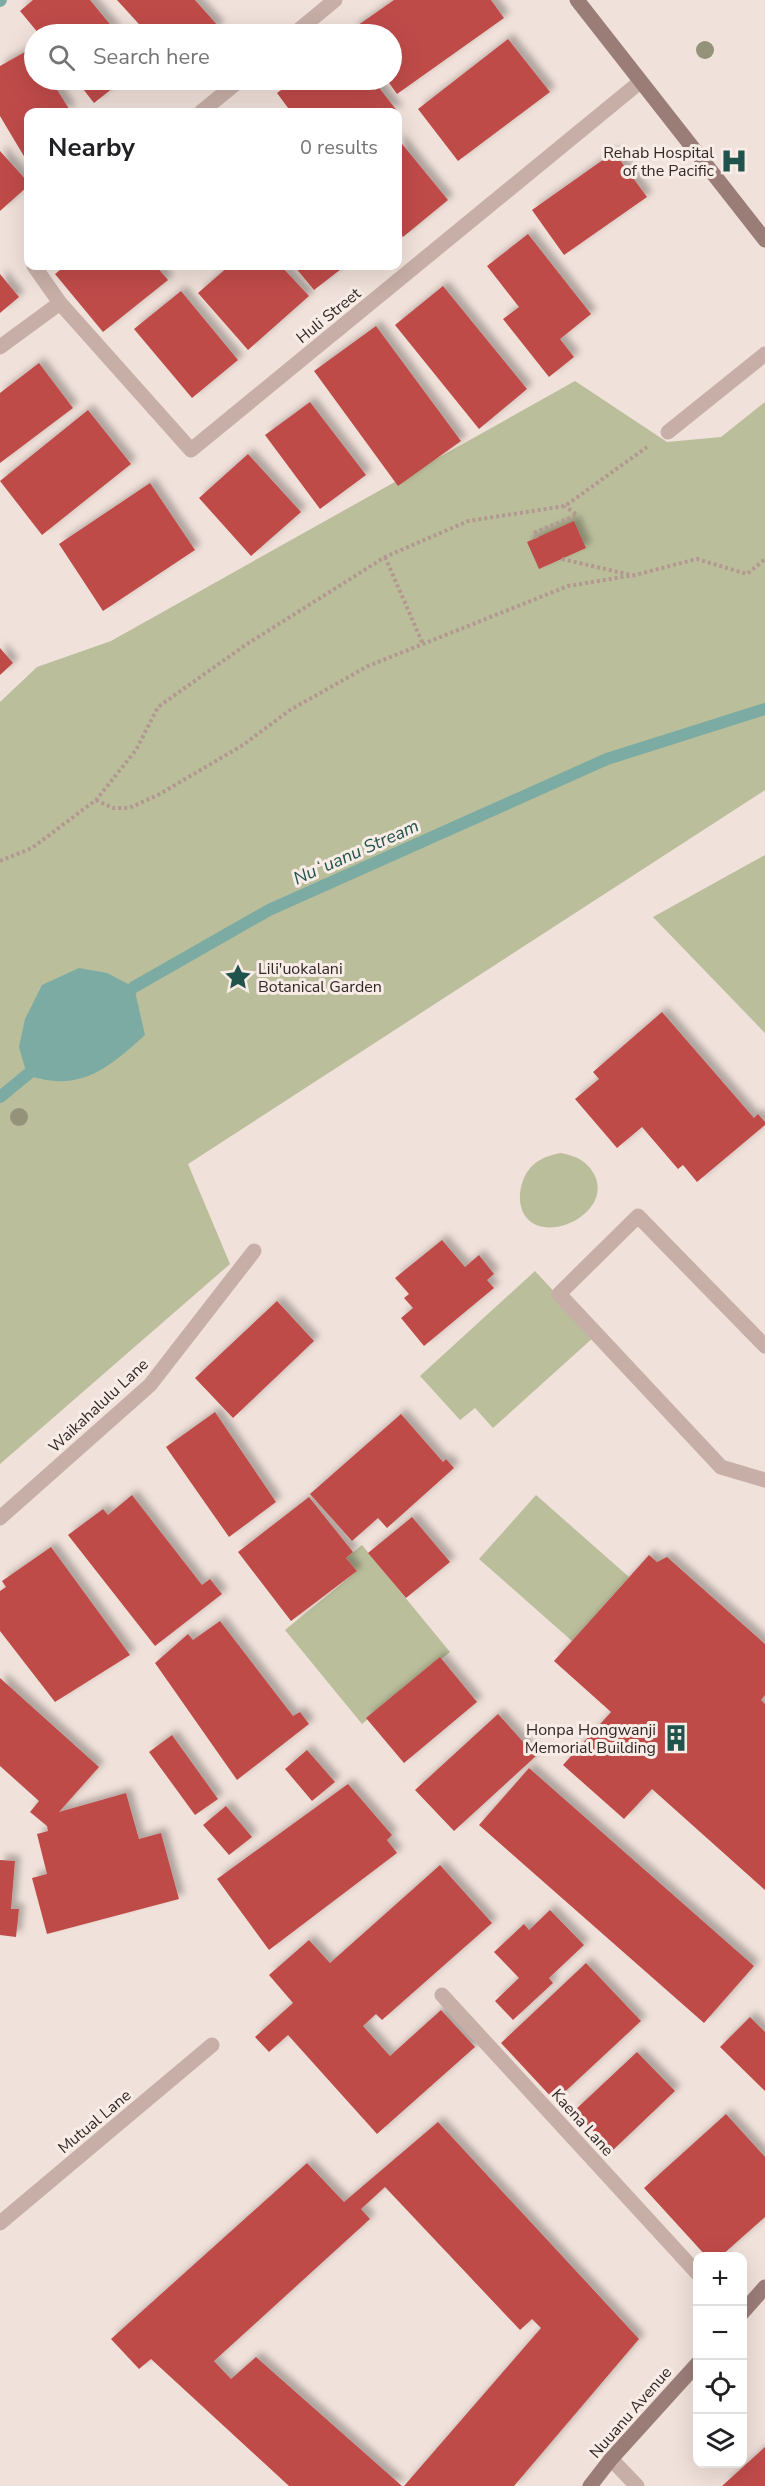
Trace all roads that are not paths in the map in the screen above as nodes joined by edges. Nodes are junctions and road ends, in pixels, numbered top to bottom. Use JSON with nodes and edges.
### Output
{"nodes":[{"id":1,"x":335,"y":0,"type":"edge"},
{"id":2,"x":577,"y":0,"type":"edge"},
{"id":3,"x":306,"y":24,"type":"edge"},
{"id":4,"x":640,"y":82,"type":"junction"},
{"id":5,"x":228,"y":90,"type":"edge"},
{"id":6,"x":206,"y":108,"type":"edge"},
{"id":7,"x":765,"y":240,"type":"edge"},
{"id":8,"x":37,"y":270,"type":"edge"},
{"id":9,"x":60,"y":303,"type":"junction"},
{"id":10,"x":0,"y":347,"type":"edge"},
{"id":11,"x":765,"y":354,"type":"edge"},
{"id":12,"x":668,"y":432,"type":"road end"},
{"id":13,"x":254,"y":1251,"type":"dead end"},
{"id":14,"x":765,"y":1346,"type":"edge"},
{"id":15,"x":765,"y":1480,"type":"edge"},
{"id":16,"x":0,"y":1518,"type":"edge"},
{"id":17,"x":442,"y":1995,"type":"dead end"},
{"id":18,"x":212,"y":2045,"type":"dead end"},
{"id":19,"x":0,"y":2223,"type":"edge"},
{"id":20,"x":693,"y":2269,"type":"edge"},
{"id":21,"x":765,"y":2287,"type":"edge"},
{"id":22,"x":747,"y":2307,"type":"edge"},
{"id":23,"x":693,"y":2369,"type":"edge"},
{"id":24,"x":611,"y":2459,"type":"junction"},
{"id":25,"x":590,"y":2486,"type":"edge"},
{"id":26,"x":637,"y":2486,"type":"edge"}],
"edges":[{"from":1,"to":3,"type":"street"},
{"from":2,"to":4,"type":"street"},
{"from":4,"to":7,"type":"street"},
{"from":4,"to":9,"type":"street","name":"Huli Street"},
{"from":5,"to":6,"type":"street"},
{"from":8,"to":9,"type":"street"},
{"from":9,"to":10,"type":"street"},
{"from":11,"to":12,"type":"street"},
{"from":13,"to":16,"type":"street","name":"Waikahalulu Lane"},
{"from":14,"to":15,"type":"street"},
{"from":17,"to":20,"type":"street","name":"Kaena Lane"},
{"from":18,"to":19,"type":"street","name":"Mutual Lane"},
{"from":21,"to":22,"type":"street"},
{"from":23,"to":24,"type":"street","name":"Nuuanu Avenue"},
{"from":24,"to":25,"type":"street","name":"Nuuanu Avenue"},
{"from":24,"to":26,"type":"street"}]}
